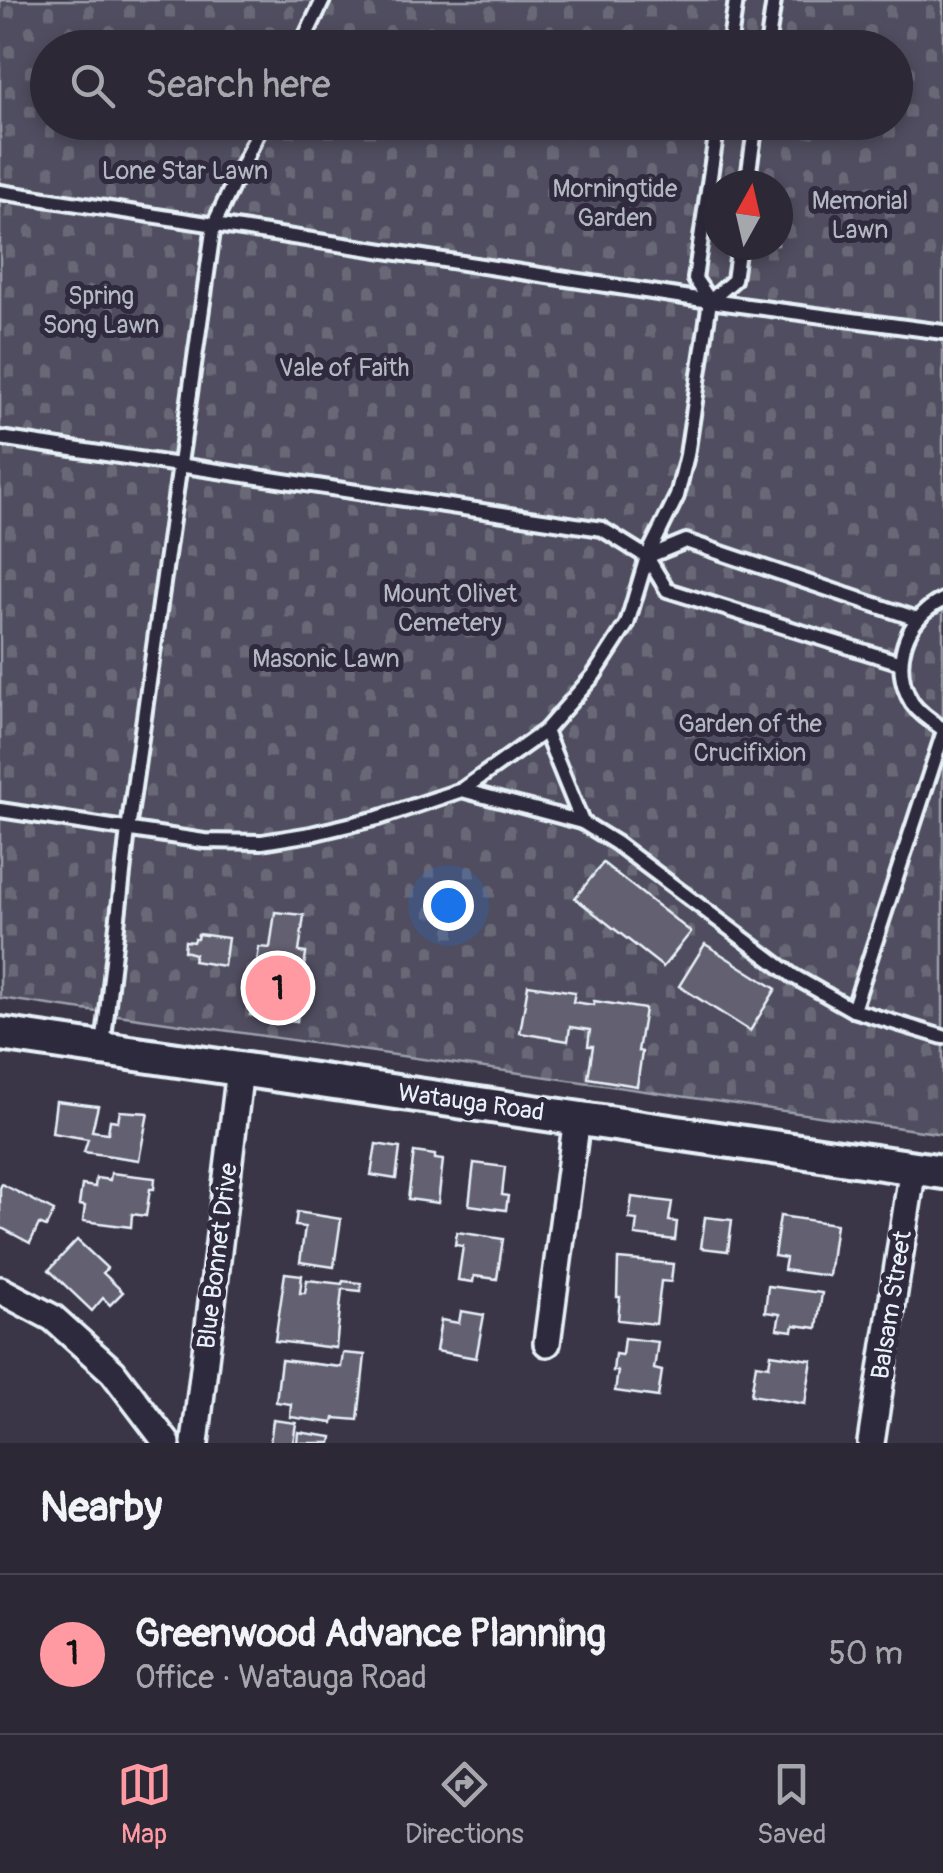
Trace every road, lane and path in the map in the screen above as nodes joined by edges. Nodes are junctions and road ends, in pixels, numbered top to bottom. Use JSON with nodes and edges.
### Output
{"nodes":[{"id":1,"x":323,"y":0,"type":"edge"},
{"id":2,"x":736,"y":0,"type":"edge"},
{"id":3,"x":774,"y":0,"type":"edge"},
{"id":4,"x":309,"y":30,"type":"edge"},
{"id":5,"x":732,"y":30,"type":"edge"},
{"id":6,"x":770,"y":30,"type":"edge"},
{"id":7,"x":255,"y":140,"type":"edge"},
{"id":8,"x":715,"y":140,"type":"edge"},
{"id":9,"x":753,"y":140,"type":"edge"},
{"id":10,"x":749,"y":170,"type":"edge"},
{"id":11,"x":0,"y":192,"type":"edge"},
{"id":12,"x":214,"y":224,"type":"junction"},
{"id":13,"x":737,"y":260,"type":"edge"},
{"id":14,"x":710,"y":301,"type":"junction"},
{"id":15,"x":943,"y":332,"type":"edge"},
{"id":16,"x":0,"y":438,"type":"edge"},
{"id":17,"x":181,"y":467,"type":"junction"},
{"id":18,"x":647,"y":556,"type":"junction"},
{"id":19,"x":943,"y":600,"type":"edge"},
{"id":20,"x":917,"y":618,"type":"junction"},
{"id":21,"x":901,"y":663,"type":"junction"},
{"id":22,"x":545,"y":731,"type":"junction"},
{"id":23,"x":943,"y":731,"type":"edge"},
{"id":24,"x":462,"y":790,"type":"junction"},
{"id":25,"x":0,"y":810,"type":"edge"},
{"id":26,"x":582,"y":822,"type":"junction"},
{"id":27,"x":128,"y":830,"type":"junction"},
{"id":28,"x":854,"y":1010,"type":"junction"},
{"id":29,"x":0,"y":1034,"type":"edge"},
{"id":30,"x":943,"y":1037,"type":"edge"},
{"id":31,"x":102,"y":1049,"type":"junction"},
{"id":32,"x":240,"y":1069,"type":"junction"},
{"id":33,"x":576,"y":1118,"type":"junction"},
{"id":34,"x":928,"y":1170,"type":"edge"},
{"id":35,"x":0,"y":1290,"type":"edge"},
{"id":36,"x":547,"y":1343,"type":"dead end"},
{"id":37,"x":166,"y":1443,"type":"edge"},
{"id":38,"x":196,"y":1443,"type":"edge"},
{"id":39,"x":871,"y":1443,"type":"edge"}],
"edges":[{"from":1,"to":4,"type":"lane"},
{"from":2,"to":5,"type":"lane"},
{"from":3,"to":6,"type":"lane"},
{"from":7,"to":12,"type":"lane"},
{"from":8,"to":14,"type":"lane"},
{"from":9,"to":10,"type":"lane"},
{"from":11,"to":12,"type":"lane"},
{"from":12,"to":14,"type":"lane"},
{"from":12,"to":17,"type":"lane"},
{"from":13,"to":14,"type":"lane"},
{"from":14,"to":15,"type":"lane"},
{"from":14,"to":18,"type":"lane"},
{"from":16,"to":17,"type":"lane"},
{"from":17,"to":18,"type":"lane"},
{"from":17,"to":27,"type":"lane"},
{"from":18,"to":20,"type":"lane"},
{"from":18,"to":21,"type":"lane"},
{"from":18,"to":22,"type":"lane"},
{"from":19,"to":20,"type":"lane"},
{"from":20,"to":21,"type":"lane"},
{"from":21,"to":23,"type":"lane"},
{"from":22,"to":24,"type":"lane"},
{"from":22,"to":26,"type":"lane"},
{"from":23,"to":28,"type":"lane"},
{"from":24,"to":26,"type":"lane"},
{"from":24,"to":27,"type":"lane"},
{"from":25,"to":27,"type":"lane"},
{"from":26,"to":28,"type":"lane"},
{"from":27,"to":31,"type":"lane"},
{"from":28,"to":30,"type":"lane"},
{"from":29,"to":31,"type":"street","name":"Watauga Road"},
{"from":31,"to":32,"type":"street","name":"Watauga Road"},
{"from":32,"to":33,"type":"street","name":"Watauga Road"},
{"from":32,"to":38,"type":"street","name":"Blue Bonnet Drive"},
{"from":33,"to":34,"type":"street","name":"Watauga Road"},
{"from":33,"to":36,"type":"street"},
{"from":34,"to":39,"type":"street","name":"Balsam Street"},
{"from":35,"to":37,"type":"street"}]}
